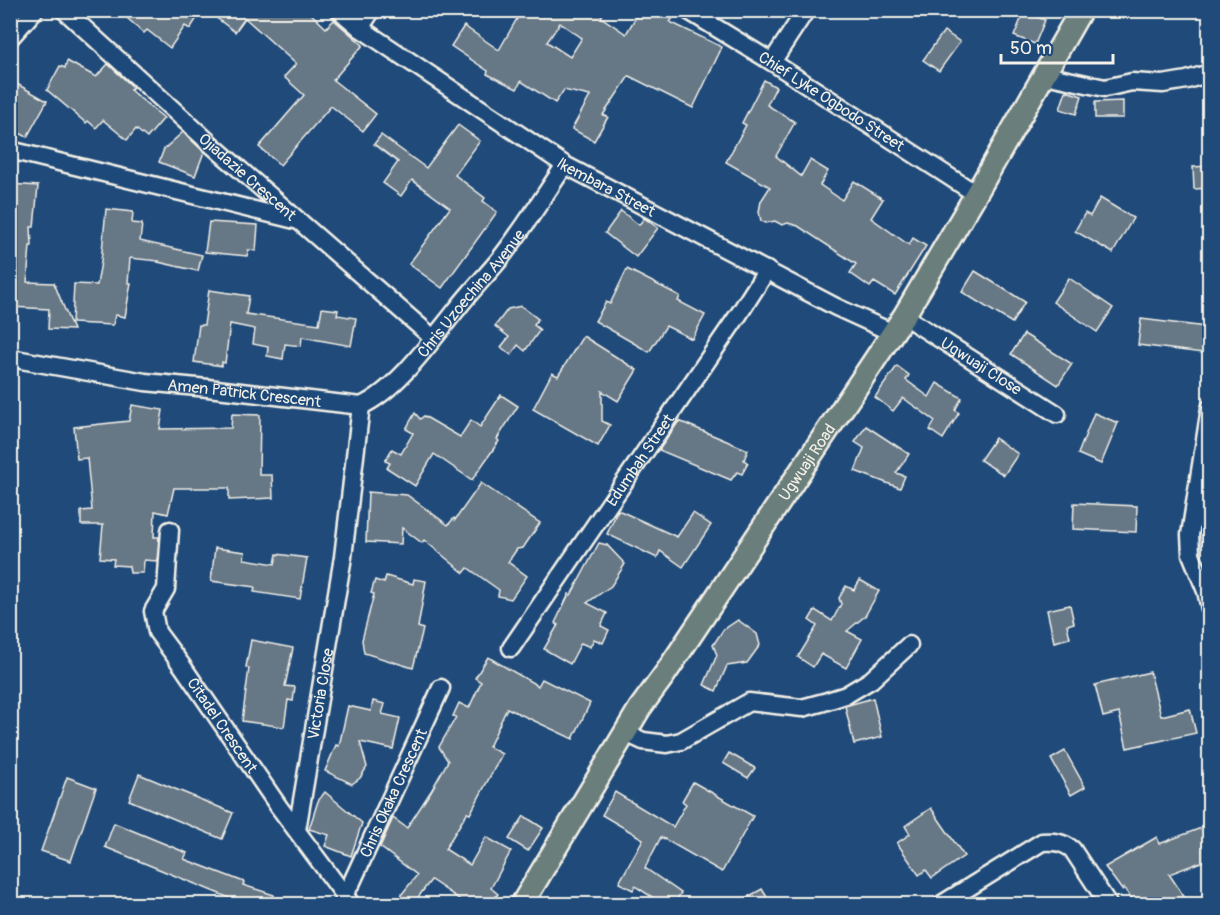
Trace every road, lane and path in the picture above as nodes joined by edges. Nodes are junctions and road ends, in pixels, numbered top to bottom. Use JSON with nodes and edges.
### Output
{"nodes":[{"id":1,"x":35,"y":10,"type":"edge"},
{"id":2,"x":64,"y":10,"type":"edge"},
{"id":3,"x":339,"y":10,"type":"edge"},
{"id":4,"x":372,"y":10,"type":"edge"},
{"id":5,"x":687,"y":10,"type":"edge"},
{"id":6,"x":806,"y":10,"type":"edge"},
{"id":7,"x":1081,"y":10,"type":"edge"},
{"id":8,"x":360,"y":28,"type":"junction"},
{"id":9,"x":10,"y":38,"type":"edge"},
{"id":10,"x":772,"y":62,"type":"junction"},
{"id":11,"x":1045,"y":75,"type":"junction"},
{"id":12,"x":1203,"y":75,"type":"dead end"},
{"id":13,"x":10,"y":150,"type":"edge"},
{"id":14,"x":565,"y":165,"type":"junction"},
{"id":15,"x":976,"y":194,"type":"junction"},
{"id":16,"x":297,"y":220,"type":"junction"},
{"id":17,"x":767,"y":270,"type":"junction"},
{"id":18,"x":898,"y":325,"type":"junction"},
{"id":19,"x":433,"y":338,"type":"junction"},
{"id":20,"x":10,"y":357,"type":"edge"},
{"id":21,"x":361,"y":406,"type":"junction"},
{"id":22,"x":1209,"y":408,"type":"edge"},
{"id":23,"x":1057,"y":414,"type":"dead end"},
{"id":24,"x":170,"y":530,"type":"dead end"},
{"id":25,"x":1209,"y":609,"type":"edge"},
{"id":26,"x":909,"y":645,"type":"dead end"},
{"id":27,"x":511,"y":648,"type":"dead end"},
{"id":28,"x":441,"y":688,"type":"dead end"},
{"id":29,"x":626,"y":733,"type":"junction"},
{"id":30,"x":297,"y":830,"type":"junction"},
{"id":31,"x":347,"y":900,"type":"edge"},
{"id":32,"x":522,"y":904,"type":"edge"},
{"id":33,"x":942,"y":904,"type":"edge"},
{"id":34,"x":1108,"y":904,"type":"edge"}],
"edges":[{"from":1,"to":9,"type":"street"},
{"from":2,"to":16,"type":"street","name":"Ojiadazie Crescent"},
{"from":3,"to":8,"type":"street","name":"Ikembara Street"},
{"from":4,"to":8,"type":"street"},
{"from":5,"to":10,"type":"street","name":"Chief Lyke Ogbodo Street"},
{"from":6,"to":10,"type":"street"},
{"from":7,"to":11,"type":"main road","name":"Ugwuaji Road"},
{"from":8,"to":14,"type":"street","name":"Ikembara Street"},
{"from":10,"to":15,"type":"street","name":"Chief Lyke Ogbodo Street"},
{"from":11,"to":12,"type":"street"},
{"from":11,"to":15,"type":"main road","name":"Ugwuaji Road"},
{"from":13,"to":16,"type":"street"},
{"from":14,"to":17,"type":"street","name":"Ikembara Street"},
{"from":14,"to":19,"type":"street","name":"Chris Uzoechina Avenue"},
{"from":15,"to":18,"type":"main road","name":"Ugwuaji Road"},
{"from":16,"to":19,"type":"street","name":"Ojiadazie Crescent"},
{"from":17,"to":18,"type":"street","name":"Ikembara Street"},
{"from":17,"to":27,"type":"street","name":"Edumbah Street"},
{"from":18,"to":23,"type":"street","name":"Ugwuaji Close"},
{"from":18,"to":29,"type":"main road","name":"Ugwuaji Road"},
{"from":19,"to":21,"type":"street","name":"Chris Uzoechina Avenue"},
{"from":20,"to":21,"type":"street","name":"Amen Patrick Crescent"},
{"from":21,"to":30,"type":"street","name":"Victoria Close"},
{"from":22,"to":25,"type":"street"},
{"from":24,"to":30,"type":"street","name":"Citadel Crescent"},
{"from":26,"to":29,"type":"street"},
{"from":28,"to":31,"type":"street","name":"Chris Okaka Crescent"},
{"from":29,"to":32,"type":"main road","name":"Ugwuaji Road"},
{"from":30,"to":31,"type":"street","name":"Citadel Crescent"},
{"from":33,"to":34,"type":"street"}]}
